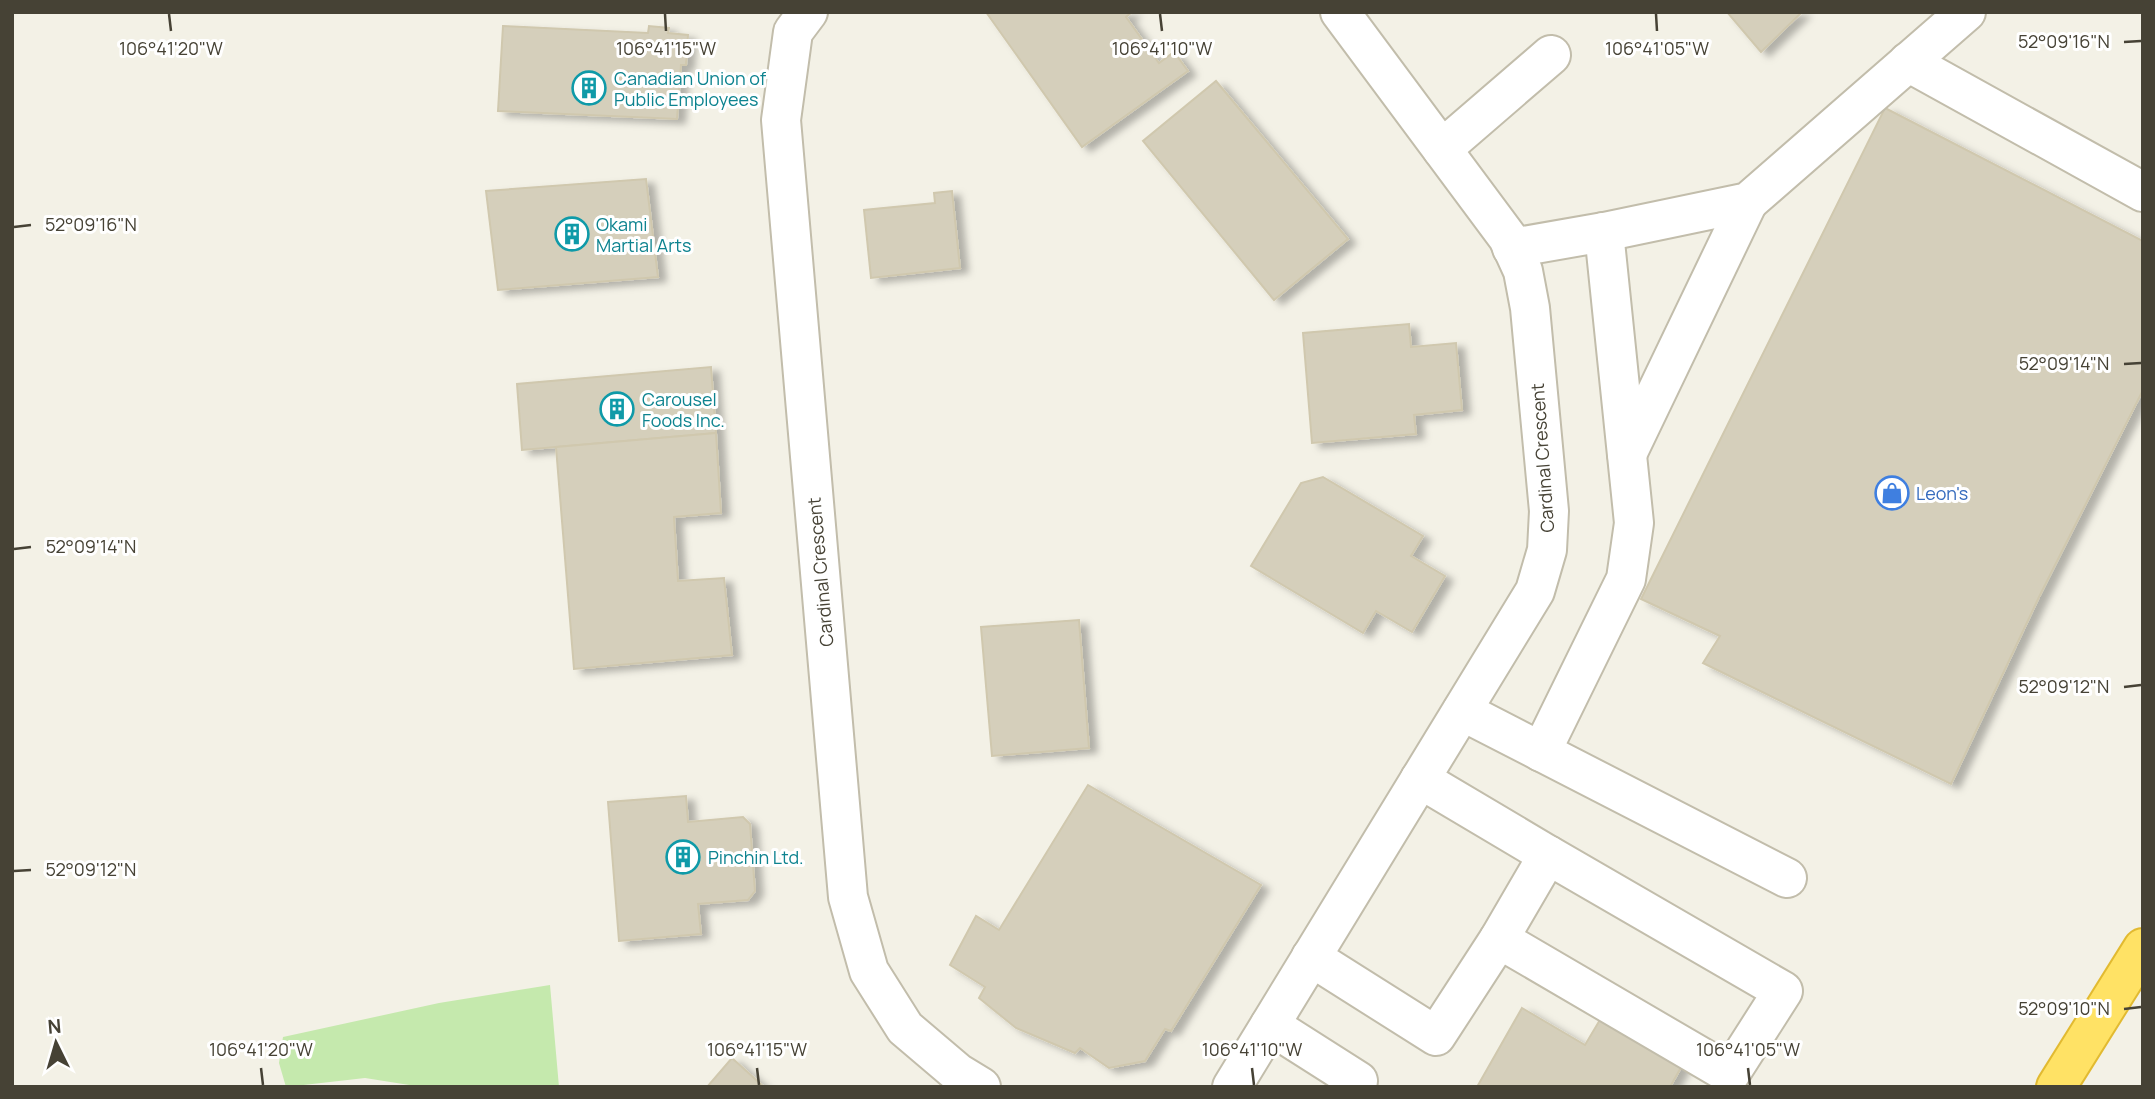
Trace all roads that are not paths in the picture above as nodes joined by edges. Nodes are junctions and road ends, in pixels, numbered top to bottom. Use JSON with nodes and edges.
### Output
{"nodes":[{"id":1,"x":808,"y":12,"type":"edge"},
{"id":2,"x":1340,"y":12,"type":"edge"},
{"id":3,"x":1966,"y":12,"type":"edge"},
{"id":4,"x":1551,"y":55,"type":"dead end"},
{"id":5,"x":1908,"y":62,"type":"junction"},
{"id":6,"x":1442,"y":149,"type":"junction"},
{"id":7,"x":2143,"y":192,"type":"edge"},
{"id":8,"x":1748,"y":202,"type":"junction"},
{"id":9,"x":1604,"y":232,"type":"junction"},
{"id":10,"x":1512,"y":248,"type":"junction"},
{"id":11,"x":1627,"y":454,"type":"junction"},
{"id":12,"x":1462,"y":711,"type":"junction"},
{"id":13,"x":1541,"y":752,"type":"junction"},
{"id":14,"x":1420,"y":779,"type":"junction"},
{"id":15,"x":1548,"y":855,"type":"junction"},
{"id":16,"x":1787,"y":878,"type":"dead end"},
{"id":17,"x":1499,"y":939,"type":"junction"},
{"id":18,"x":2143,"y":948,"type":"edge"},
{"id":19,"x":1311,"y":957,"type":"junction"},
{"id":20,"x":1269,"y":1025,"type":"junction"},
{"id":21,"x":981,"y":1087,"type":"edge"},
{"id":22,"x":1232,"y":1087,"type":"edge"},
{"id":23,"x":1355,"y":1087,"type":"edge"},
{"id":24,"x":2056,"y":1087,"type":"edge"}],
"edges":[{"from":1,"to":21,"type":"street","name":"Cardinal Crescent"},
{"from":2,"to":6,"type":"street","name":"Cardinal Crescent"},
{"from":3,"to":5,"type":"street"},
{"from":4,"to":6,"type":"street"},
{"from":5,"to":7,"type":"street"},
{"from":5,"to":8,"type":"street"},
{"from":6,"to":10,"type":"street","name":"Cardinal Crescent"},
{"from":8,"to":9,"type":"street"},
{"from":8,"to":11,"type":"street"},
{"from":9,"to":10,"type":"street"},
{"from":9,"to":11,"type":"street"},
{"from":10,"to":12,"type":"street","name":"Cardinal Crescent"},
{"from":11,"to":13,"type":"street"},
{"from":12,"to":13,"type":"street"},
{"from":12,"to":14,"type":"street","name":"Cardinal Crescent"},
{"from":13,"to":16,"type":"street"},
{"from":14,"to":15,"type":"street"},
{"from":14,"to":19,"type":"street","name":"Cardinal Crescent"},
{"from":15,"to":17,"type":"street"},
{"from":15,"to":17,"type":"street"},
{"from":17,"to":19,"type":"street"},
{"from":18,"to":24,"type":"highway"},
{"from":19,"to":20,"type":"street","name":"Cardinal Crescent"},
{"from":20,"to":22,"type":"street","name":"Cardinal Crescent"},
{"from":20,"to":23,"type":"street"}]}
